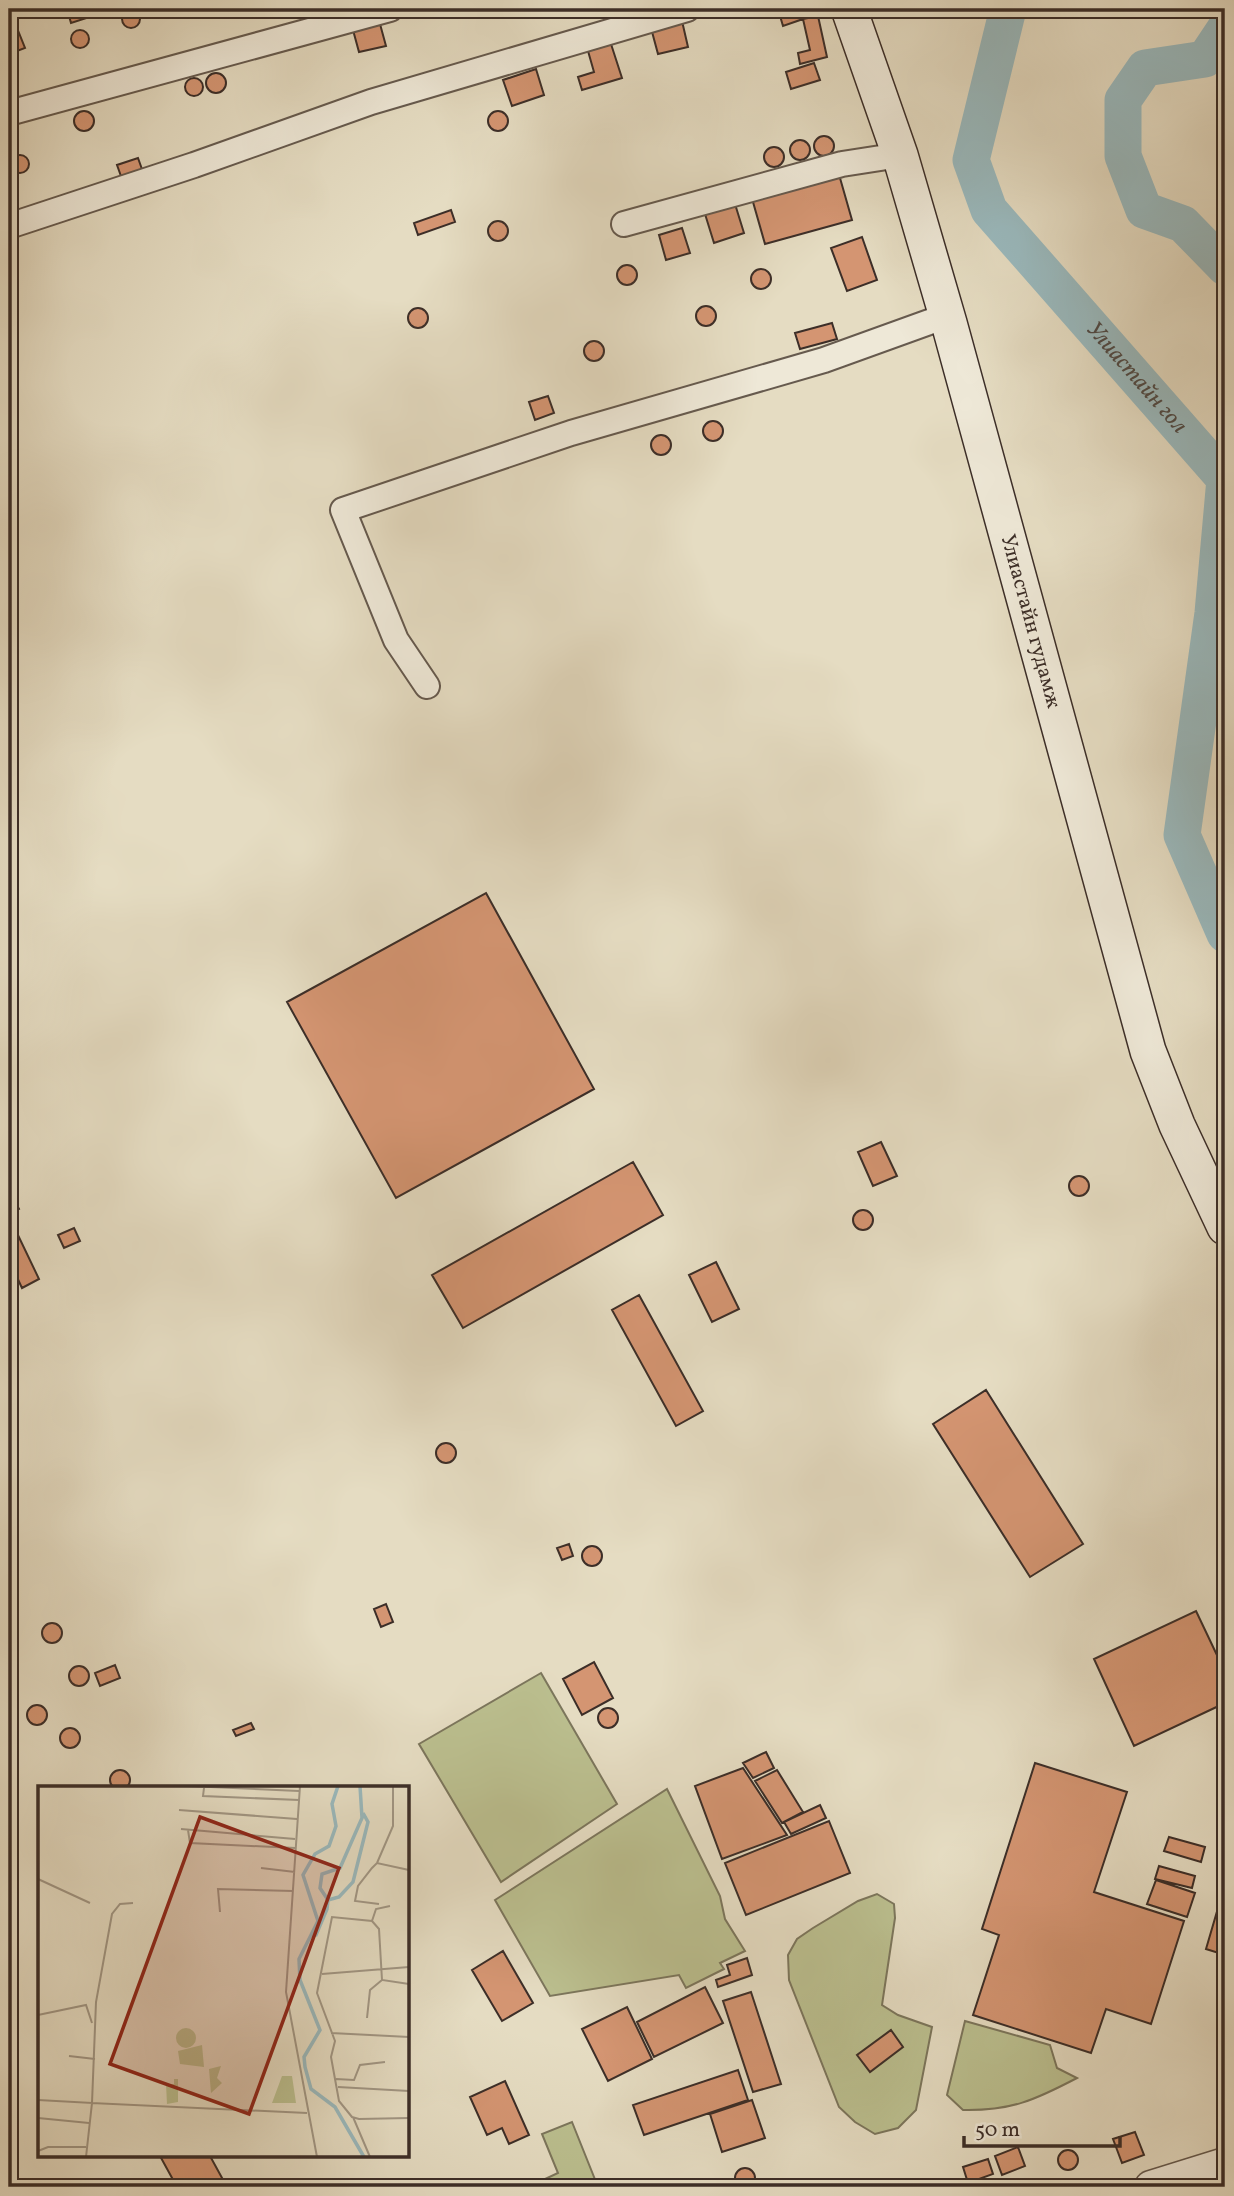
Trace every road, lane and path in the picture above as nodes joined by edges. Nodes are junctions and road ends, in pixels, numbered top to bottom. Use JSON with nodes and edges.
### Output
{"nodes":[{"id":1,"x":390,"y":9,"type":"edge"},
{"id":2,"x":687,"y":9,"type":"edge"},
{"id":3,"x":849,"y":9,"type":"edge"},
{"id":4,"x":9,"y":113,"type":"edge"},
{"id":5,"x":900,"y":155,"type":"junction"},
{"id":6,"x":624,"y":224,"type":"dead end"},
{"id":7,"x":9,"y":226,"type":"edge"},
{"id":8,"x":946,"y":316,"type":"junction"},
{"id":9,"x":427,"y":686,"type":"dead end"},
{"id":10,"x":1225,"y":1227,"type":"edge"},
{"id":11,"x":1225,"y":2164,"type":"edge"},
{"id":12,"x":1151,"y":2187,"type":"edge"}],
"edges":[{"from":1,"to":4,"type":"street"},
{"from":2,"to":7,"type":"street"},
{"from":3,"to":5,"type":"main road","name":"Улиастайн гудамж"},
{"from":5,"to":6,"type":"street"},
{"from":5,"to":8,"type":"main road","name":"Улиастайн гудамж"},
{"from":8,"to":9,"type":"street"},
{"from":8,"to":10,"type":"main road","name":"Улиастайн гудамж"},
{"from":11,"to":12,"type":"street"}]}
